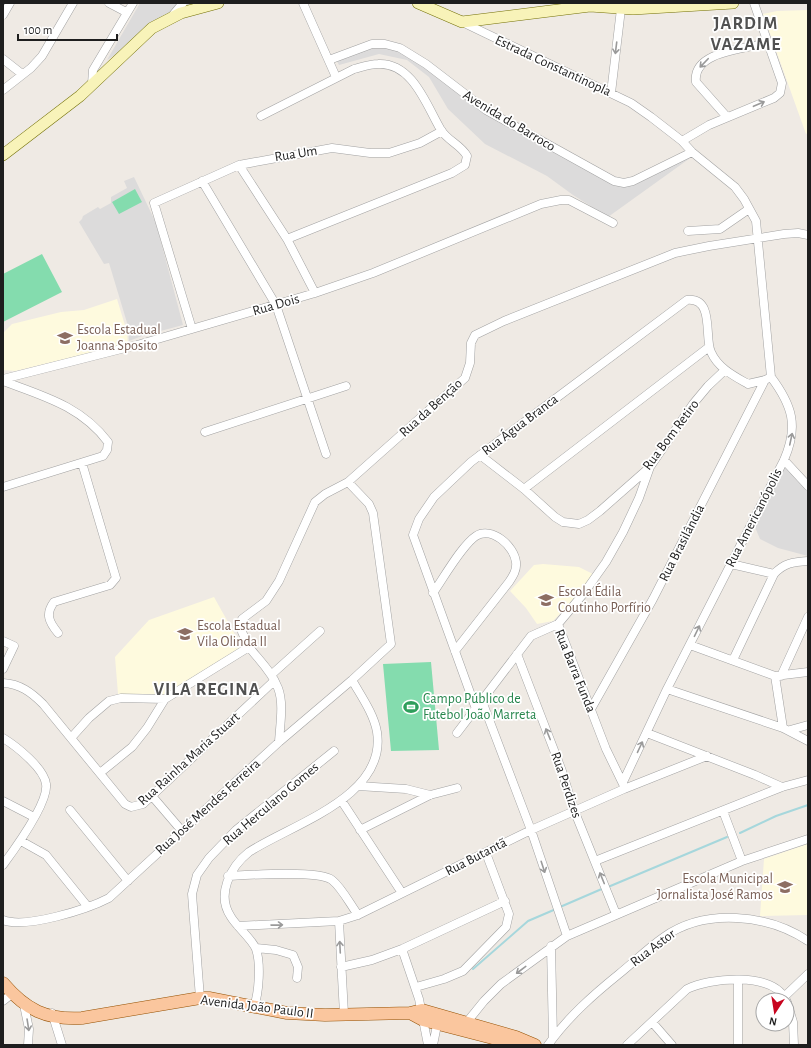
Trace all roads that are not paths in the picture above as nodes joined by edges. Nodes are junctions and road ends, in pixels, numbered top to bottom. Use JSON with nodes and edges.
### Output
{"nodes":[{"id":1,"x":10,"y":3,"type":"edge"},
{"id":2,"x":73,"y":3,"type":"edge"},
{"id":3,"x":109,"y":3,"type":"edge"},
{"id":4,"x":133,"y":3,"type":"edge"},
{"id":5,"x":183,"y":3,"type":"edge"},
{"id":6,"x":218,"y":3,"type":"edge"},
{"id":7,"x":302,"y":3,"type":"edge"},
{"id":8,"x":418,"y":3,"type":"edge"},
{"id":9,"x":733,"y":3,"type":"edge"},
{"id":10,"x":754,"y":3,"type":"edge"},
{"id":11,"x":585,"y":5,"type":"edge"},
{"id":12,"x":669,"y":5,"type":"edge"},
{"id":13,"x":621,"y":10,"type":"junction"},
{"id":14,"x":126,"y":12,"type":"junction"},
{"id":15,"x":3,"y":15,"type":"edge"},
{"id":16,"x":164,"y":20,"type":"junction"},
{"id":17,"x":462,"y":22,"type":"junction"},
{"id":18,"x":767,"y":43,"type":"junction"},
{"id":19,"x":3,"y":59,"type":"edge"},
{"id":20,"x":329,"y":60,"type":"junction"},
{"id":21,"x":22,"y":74,"type":"junction"},
{"id":22,"x":336,"y":77,"type":"junction"},
{"id":23,"x":92,"y":84,"type":"junction"},
{"id":24,"x":3,"y":90,"type":"edge"},
{"id":25,"x":611,"y":93,"type":"junction"},
{"id":26,"x":261,"y":116,"type":"dead end"},
{"id":27,"x":727,"y":117,"type":"junction"},
{"id":28,"x":442,"y":131,"type":"junction"},
{"id":29,"x":682,"y":141,"type":"junction"},
{"id":30,"x":692,"y":152,"type":"junction"},
{"id":31,"x":3,"y":155,"type":"edge"},
{"id":32,"x":239,"y":164,"type":"junction"},
{"id":33,"x":202,"y":181,"type":"junction"},
{"id":34,"x":749,"y":209,"type":"junction"},
{"id":35,"x":613,"y":222,"type":"dead end"},
{"id":36,"x":688,"y":231,"type":"dead end"},
{"id":37,"x":808,"y":235,"type":"edge"},
{"id":38,"x":759,"y":238,"type":"junction"},
{"id":39,"x":288,"y":239,"type":"junction"},
{"id":40,"x":315,"y":293,"type":"junction"},
{"id":41,"x":276,"y":305,"type":"junction"},
{"id":42,"x":192,"y":329,"type":"junction"},
{"id":43,"x":709,"y":347,"type":"junction"},
{"id":44,"x":725,"y":370,"type":"junction"},
{"id":45,"x":768,"y":378,"type":"junction"},
{"id":46,"x":3,"y":380,"type":"edge"},
{"id":47,"x":346,"y":386,"type":"dead end"},
{"id":48,"x":308,"y":398,"type":"junction"},
{"id":49,"x":205,"y":432,"type":"dead end"},
{"id":50,"x":326,"y":454,"type":"dead end"},
{"id":51,"x":480,"y":455,"type":"junction"},
{"id":52,"x":784,"y":460,"type":"junction"},
{"id":53,"x":82,"y":463,"type":"junction"},
{"id":54,"x":650,"y":467,"type":"junction"},
{"id":55,"x":348,"y":482,"type":"junction"},
{"id":56,"x":808,"y":486,"type":"edge"},
{"id":57,"x":3,"y":487,"type":"edge"},
{"id":58,"x":524,"y":489,"type":"junction"},
{"id":59,"x":808,"y":561,"type":"edge"},
{"id":60,"x":731,"y":564,"type":"junction"},
{"id":61,"x":774,"y":574,"type":"junction"},
{"id":62,"x":433,"y":593,"type":"junction"},
{"id":63,"x":808,"y":617,"type":"edge"},
{"id":64,"x":558,"y":624,"type":"junction"},
{"id":65,"x":320,"y":631,"type":"dead end"},
{"id":66,"x":58,"y":633,"type":"dead end"},
{"id":67,"x":3,"y":641,"type":"edge"},
{"id":68,"x":690,"y":645,"type":"junction"},
{"id":69,"x":248,"y":647,"type":"junction"},
{"id":70,"x":455,"y":651,"type":"junction"},
{"id":71,"x":516,"y":654,"type":"junction"},
{"id":72,"x":733,"y":660,"type":"junction"},
{"id":73,"x":3,"y":669,"type":"edge"},
{"id":74,"x":808,"y":672,"type":"edge"},
{"id":75,"x":778,"y":676,"type":"junction"},
{"id":76,"x":273,"y":678,"type":"junction"},
{"id":77,"x":352,"y":680,"type":"junction"},
{"id":78,"x":3,"y":683,"type":"edge"},
{"id":79,"x":667,"y":689,"type":"junction"},
{"id":80,"x":165,"y":699,"type":"junction"},
{"id":81,"x":482,"y":701,"type":"junction"},
{"id":82,"x":476,"y":709,"type":"junction"},
{"id":83,"x":591,"y":709,"type":"junction"},
{"id":84,"x":808,"y":725,"type":"edge"},
{"id":85,"x":786,"y":729,"type":"junction"},
{"id":86,"x":457,"y":733,"type":"dead end"},
{"id":87,"x":646,"y":733,"type":"junction"},
{"id":88,"x":3,"y":738,"type":"edge"},
{"id":89,"x":71,"y":738,"type":"junction"},
{"id":90,"x":808,"y":741,"type":"edge"},
{"id":91,"x":279,"y":742,"type":"junction"},
{"id":92,"x":334,"y":751,"type":"dead end"},
{"id":93,"x":707,"y":756,"type":"junction"},
{"id":94,"x":100,"y":773,"type":"junction"},
{"id":95,"x":808,"y":780,"type":"edge"},
{"id":96,"x":358,"y":786,"type":"junction"},
{"id":97,"x":624,"y":786,"type":"junction"},
{"id":98,"x":782,"y":787,"type":"junction"},
{"id":99,"x":457,"y":788,"type":"dead end"},
{"id":100,"x":430,"y":795,"type":"junction"},
{"id":101,"x":152,"y":796,"type":"junction"},
{"id":102,"x":341,"y":800,"type":"junction"},
{"id":103,"x":3,"y":801,"type":"edge"},
{"id":104,"x":70,"y":810,"type":"dead end"},
{"id":105,"x":574,"y":810,"type":"junction"},
{"id":106,"x":723,"y":811,"type":"junction"},
{"id":107,"x":34,"y":817,"type":"junction"},
{"id":108,"x":360,"y":830,"type":"junction"},
{"id":109,"x":531,"y":830,"type":"junction"},
{"id":110,"x":182,"y":831,"type":"junction"},
{"id":111,"x":808,"y":839,"type":"edge"},
{"id":112,"x":21,"y":841,"type":"junction"},
{"id":113,"x":486,"y":853,"type":"junction"},
{"id":114,"x":6,"y":856,"type":"edge"},
{"id":115,"x":742,"y":860,"type":"junction"},
{"id":116,"x":595,"y":861,"type":"junction"},
{"id":117,"x":3,"y":865,"type":"edge"},
{"id":118,"x":228,"y":876,"type":"junction"},
{"id":119,"x":128,"y":881,"type":"junction"},
{"id":120,"x":402,"y":893,"type":"junction"},
{"id":121,"x":505,"y":901,"type":"junction"},
{"id":122,"x":88,"y":907,"type":"junction"},
{"id":123,"x":616,"y":914,"type":"junction"},
{"id":124,"x":358,"y":915,"type":"junction"},
{"id":125,"x":3,"y":920,"type":"edge"},
{"id":126,"x":339,"y":921,"type":"junction"},
{"id":127,"x":238,"y":926,"type":"junction"},
{"id":128,"x":567,"y":936,"type":"junction"},
{"id":129,"x":808,"y":941,"type":"edge"},
{"id":130,"x":551,"y":946,"type":"junction"},
{"id":131,"x":256,"y":948,"type":"junction"},
{"id":132,"x":402,"y":949,"type":"junction"},
{"id":133,"x":341,"y":967,"type":"junction"},
{"id":134,"x":808,"y":974,"type":"edge"},
{"id":135,"x":297,"y":978,"type":"dead end"},
{"id":136,"x":738,"y":980,"type":"junction"},
{"id":137,"x":3,"y":983,"type":"edge"},
{"id":138,"x":416,"y":987,"type":"junction"},
{"id":139,"x":780,"y":992,"type":"edge"},
{"id":140,"x":793,"y":992,"type":"edge"},
{"id":141,"x":8,"y":997,"type":"edge"},
{"id":142,"x":200,"y":998,"type":"junction"},
{"id":143,"x":24,"y":1005,"type":"junction"},
{"id":144,"x":254,"y":1007,"type":"junction"},
{"id":145,"x":344,"y":1014,"type":"junction"},
{"id":146,"x":52,"y":1015,"type":"junction"},
{"id":147,"x":423,"y":1015,"type":"junction"},
{"id":148,"x":438,"y":1019,"type":"junction"},
{"id":149,"x":652,"y":1022,"type":"junction"},
{"id":150,"x":466,"y":1026,"type":"junction"},
{"id":151,"x":793,"y":1032,"type":"edge"},
{"id":152,"x":553,"y":1038,"type":"junction"},
{"id":153,"x":521,"y":1043,"type":"edge"},
{"id":154,"x":28,"y":1045,"type":"edge"},
{"id":155,"x":62,"y":1045,"type":"edge"},
{"id":156,"x":428,"y":1045,"type":"edge"},
{"id":157,"x":433,"y":1045,"type":"edge"},
{"id":158,"x":548,"y":1045,"type":"edge"},
{"id":159,"x":627,"y":1045,"type":"edge"},
{"id":160,"x":672,"y":1045,"type":"edge"},
{"id":161,"x":738,"y":1045,"type":"edge"},
{"id":162,"x":794,"y":1045,"type":"edge"}],
"edges":[{"from":1,"to":15,"type":"street"},
{"from":2,"to":21,"type":"street"},
{"from":3,"to":14,"type":"street"},
{"from":4,"to":14,"type":"street"},
{"from":5,"to":16,"type":"street"},
{"from":6,"to":16,"type":"street"},
{"from":7,"to":20,"type":"street"},
{"from":8,"to":17,"type":"street","name":"Estrada Constantinopla"},
{"from":9,"to":12,"type":"street"},
{"from":10,"to":18,"type":"street"},
{"from":11,"to":13,"type":"street"},
{"from":11,"to":17,"type":"street"},
{"from":12,"to":13,"type":"street"},
{"from":13,"to":25,"type":"street","one_way":true},
{"from":14,"to":23,"type":"street"},
{"from":16,"to":23,"type":"street"},
{"from":17,"to":25,"type":"street","name":"Estrada Constantinopla"},
{"from":27,"to":18,"type":"street","one_way":true},
{"from":18,"to":27,"type":"street","one_way":true},
{"from":19,"to":21,"type":"street"},
{"from":20,"to":22,"type":"street"},
{"from":20,"to":30,"type":"street","name":"Avenida do Barroco"},
{"from":21,"to":24,"type":"street"},
{"from":22,"to":26,"type":"street"},
{"from":22,"to":28,"type":"street"},
{"from":23,"to":31,"type":"street"},
{"from":25,"to":29,"type":"street","name":"Estrada Constantinopla"},
{"from":27,"to":29,"type":"street"},
{"from":28,"to":32,"type":"street","name":"Rua Um"},
{"from":28,"to":39,"type":"street"},
{"from":29,"to":30,"type":"street"},
{"from":30,"to":34,"type":"street"},
{"from":32,"to":33,"type":"street","name":"Rua Um"},
{"from":32,"to":39,"type":"street"},
{"from":33,"to":41,"type":"street"},
{"from":33,"to":42,"type":"street","name":"Rua Um"},
{"from":34,"to":36,"type":"street"},
{"from":34,"to":38,"type":"street"},
{"from":35,"to":40,"type":"street","name":"Rua Dois"},
{"from":37,"to":38,"type":"street","name":"Rua da Benção"},
{"from":38,"to":45,"type":"street"},
{"from":38,"to":55,"type":"street","name":"Rua da Benção"},
{"from":39,"to":40,"type":"street"},
{"from":40,"to":41,"type":"street","name":"Rua Dois"},
{"from":41,"to":42,"type":"street","name":"Rua Dois"},
{"from":41,"to":48,"type":"street"},
{"from":42,"to":46,"type":"street","name":"Rua Dois"},
{"from":43,"to":44,"type":"street","name":"Rua Água Branca"},
{"from":43,"to":51,"type":"street","name":"Rua Água Branca"},
{"from":43,"to":58,"type":"street"},
{"from":44,"to":45,"type":"street","name":"Rua Água Branca"},
{"from":44,"to":54,"type":"street","name":"Rua Bom Retiro"},
{"from":52,"to":45,"type":"street","name":"Rua Americanópolis","one_way":true},
{"from":45,"to":83,"type":"street","name":"Rua Brasilândia"},
{"from":46,"to":53,"type":"street"},
{"from":47,"to":48,"type":"street"},
{"from":48,"to":49,"type":"street"},
{"from":48,"to":50,"type":"street"},
{"from":51,"to":58,"type":"street","name":"Rua Bom Retiro"},
{"from":51,"to":62,"type":"street","name":"Rua Água Branca"},
{"from":52,"to":56,"type":"street"},
{"from":52,"to":60,"type":"street","name":"Rua Americanópolis"},
{"from":53,"to":57,"type":"street"},
{"from":53,"to":66,"type":"street"},
{"from":54,"to":58,"type":"street","name":"Rua Bom Retiro"},
{"from":54,"to":64,"type":"street"},
{"from":55,"to":69,"type":"street","name":"Rua da Benção"},
{"from":55,"to":77,"type":"street","name":"Rua José Mendes Ferreira"},
{"from":59,"to":61,"type":"street"},
{"from":60,"to":61,"type":"street"},
{"from":68,"to":60,"type":"street","name":"Rua Americanópolis","one_way":true},
{"from":61,"to":72,"type":"street"},
{"from":62,"to":70,"type":"street","name":"Rua Água Branca"},
{"from":62,"to":70,"type":"street"},
{"from":63,"to":75,"type":"street"},
{"from":64,"to":71,"type":"street","name":"Rua Barra Funda"},
{"from":64,"to":83,"type":"street","name":"Rua Barra Funda"},
{"from":65,"to":76,"type":"street","name":"Rua Rainha Maria Stuart"},
{"from":67,"to":73,"type":"street"},
{"from":68,"to":72,"type":"street"},
{"from":68,"to":79,"type":"street","name":"Rua Americanópolis"},
{"from":69,"to":76,"type":"street"},
{"from":69,"to":80,"type":"street"},
{"from":70,"to":82,"type":"street","name":"Rua Água Branca"},
{"from":71,"to":81,"type":"street","name":"Rua Barra Funda"},
{"from":105,"to":71,"type":"street","name":"Rua Perdizes","one_way":true},
{"from":72,"to":75,"type":"street"},
{"from":74,"to":75,"type":"street"},
{"from":75,"to":85,"type":"street"},
{"from":76,"to":91,"type":"street"},
{"from":76,"to":101,"type":"street","name":"Rua Rainha Maria Stuart"},
{"from":77,"to":91,"type":"street","name":"Rua José Mendes Ferreira"},
{"from":77,"to":96,"type":"street"},
{"from":78,"to":89,"type":"street","name":"Rua Rainha Maria Stuart"},
{"from":79,"to":85,"type":"street"},
{"from":79,"to":87,"type":"street","name":"Rua Americanópolis"},
{"from":80,"to":89,"type":"street"},
{"from":80,"to":94,"type":"street"},
{"from":81,"to":82,"type":"street","name":"Rua Barra Funda"},
{"from":81,"to":109,"type":"street"},
{"from":82,"to":86,"type":"street","name":"Rua Barra Funda"},
{"from":83,"to":97,"type":"street","name":"Rua Barra Funda"},
{"from":84,"to":85,"type":"street"},
{"from":85,"to":90,"type":"street"},
{"from":87,"to":93,"type":"street"},
{"from":97,"to":87,"type":"street","name":"Rua Americanópolis","one_way":true},
{"from":88,"to":107,"type":"street"},
{"from":89,"to":94,"type":"street","name":"Rua Rainha Maria Stuart"},
{"from":91,"to":110,"type":"street","name":"Rua José Mendes Ferreira"},
{"from":92,"to":142,"type":"street","name":"Rua Herculano Gomes"},
{"from":93,"to":97,"type":"street","name":"Rua Butantã"},
{"from":93,"to":98,"type":"street"},
{"from":94,"to":101,"type":"street","name":"Rua Rainha Maria Stuart"},
{"from":95,"to":98,"type":"street"},
{"from":96,"to":100,"type":"street"},
{"from":96,"to":102,"type":"street"},
{"from":97,"to":105,"type":"street","name":"Rua Butantã"},
{"from":98,"to":106,"type":"street"},
{"from":99,"to":100,"type":"street"},
{"from":100,"to":108,"type":"street"},
{"from":101,"to":110,"type":"street"},
{"from":102,"to":108,"type":"street"},
{"from":102,"to":118,"type":"street"},
{"from":103,"to":107,"type":"street"},
{"from":104,"to":119,"type":"street"},
{"from":105,"to":109,"type":"street","name":"Rua Butantã"},
{"from":105,"to":116,"type":"street","name":"Rua Perdizes"},
{"from":106,"to":115,"type":"street"},
{"from":106,"to":116,"type":"street"},
{"from":107,"to":112,"type":"street"},
{"from":108,"to":120,"type":"street"},
{"from":109,"to":113,"type":"street","name":"Rua Butantã"},
{"from":109,"to":128,"type":"street","one_way":true},
{"from":110,"to":119,"type":"street","name":"Rua José Mendes Ferreira"},
{"from":111,"to":115,"type":"street"},
{"from":112,"to":114,"type":"street"},
{"from":112,"to":122,"type":"street"},
{"from":113,"to":120,"type":"street","name":"Rua Butantã"},
{"from":113,"to":121,"type":"street"},
{"from":114,"to":117,"type":"street"},
{"from":115,"to":123,"type":"street"},
{"from":123,"to":116,"type":"street","name":"Rua Perdizes","one_way":true},
{"from":118,"to":124,"type":"street"},
{"from":118,"to":127,"type":"street"},
{"from":119,"to":122,"type":"street","name":"Rua José Mendes Ferreira"},
{"from":120,"to":124,"type":"street","name":"Rua Butantã"},
{"from":121,"to":132,"type":"street"},
{"from":121,"to":138,"type":"street"},
{"from":122,"to":125,"type":"street","name":"Rua José Mendes Ferreira"},
{"from":123,"to":128,"type":"street"},
{"from":124,"to":126,"type":"street","name":"Rua Butantã"},
{"from":127,"to":126,"type":"street","name":"Rua Butantã","one_way":true},
{"from":133,"to":126,"type":"street","one_way":true},
{"from":127,"to":131,"type":"street"},
{"from":128,"to":130,"type":"street"},
{"from":129,"to":152,"type":"street","name":"Rua Astor"},
{"from":130,"to":150,"type":"street","one_way":true},
{"from":130,"to":152,"type":"street"},
{"from":131,"to":135,"type":"street"},
{"from":131,"to":144,"type":"street"},
{"from":132,"to":133,"type":"street"},
{"from":132,"to":138,"type":"street"},
{"from":133,"to":145,"type":"street"},
{"from":134,"to":140,"type":"street"},
{"from":136,"to":139,"type":"street"},
{"from":136,"to":149,"type":"street"},
{"from":136,"to":161,"type":"street"},
{"from":137,"to":141,"type":"main road","name":"Avenida João Paulo II"},
{"from":138,"to":147,"type":"street"},
{"from":141,"to":143,"type":"main road","name":"Avenida João Paulo II"},
{"from":141,"to":146,"type":"main road","name":"Avenida João Paulo II"},
{"from":142,"to":144,"type":"main road","name":"Avenida João Paulo II"},
{"from":142,"to":146,"type":"main road","name":"Avenida João Paulo II"},
{"from":143,"to":146,"type":"main road","name":"Avenida João Paulo II"},
{"from":143,"to":154,"type":"street","one_way":true},
{"from":144,"to":145,"type":"main road","name":"Avenida João Paulo II"},
{"from":145,"to":147,"type":"main road","name":"Avenida João Paulo II"},
{"from":146,"to":155,"type":"street"},
{"from":147,"to":148,"type":"main road","name":"Avenida João Paulo II"},
{"from":147,"to":156,"type":"street"},
{"from":148,"to":150,"type":"main road","name":"Avenida João Paulo II"},
{"from":148,"to":157,"type":"street"},
{"from":149,"to":159,"type":"street"},
{"from":149,"to":160,"type":"street"},
{"from":150,"to":153,"type":"main road","name":"Avenida João Paulo II"},
{"from":151,"to":162,"type":"street"},
{"from":152,"to":158,"type":"street","name":"Rua Astor"}]}
